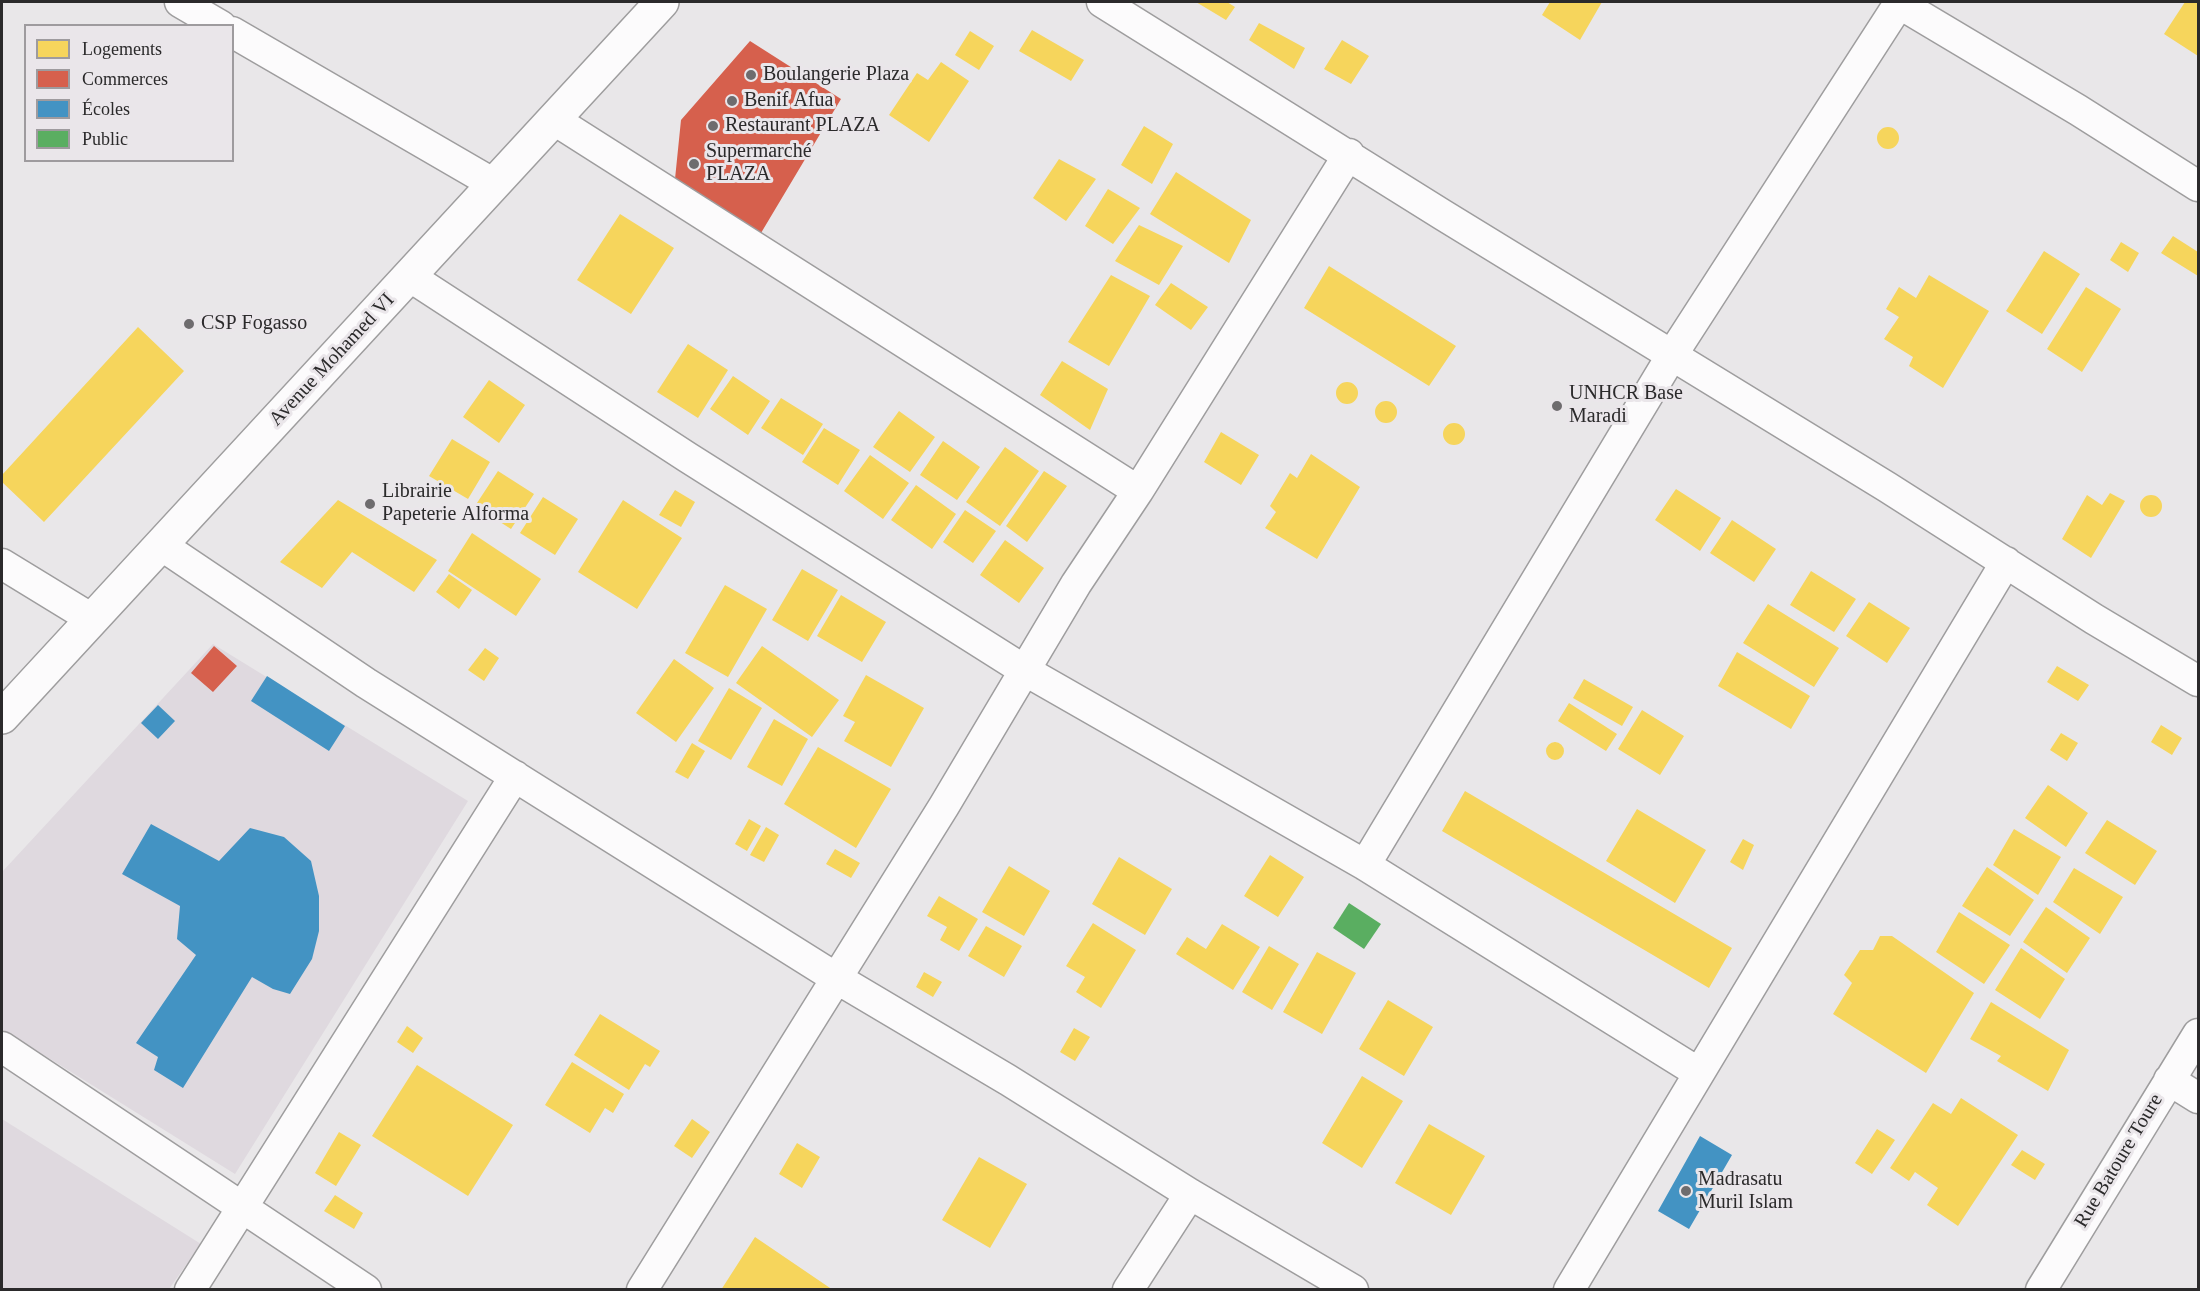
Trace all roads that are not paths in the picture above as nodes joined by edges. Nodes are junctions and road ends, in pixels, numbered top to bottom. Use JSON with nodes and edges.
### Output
{"nodes":[{"id":1,"x":180,"y":2,"type":"edge"},
{"id":2,"x":662,"y":2,"type":"edge"},
{"id":3,"x":1102,"y":2,"type":"edge"},
{"id":4,"x":1899,"y":2,"type":"edge"},
{"id":5,"x":218,"y":24,"type":"edge"},
{"id":6,"x":234,"y":33,"type":"edge"},
{"id":7,"x":553,"y":119,"type":"junction"},
{"id":8,"x":1349,"y":154,"type":"junction"},
{"id":9,"x":494,"y":184,"type":"junction"},
{"id":10,"x":2199,"y":186,"type":"edge"},
{"id":11,"x":409,"y":276,"type":"junction"},
{"id":12,"x":1672,"y":355,"type":"junction"},
{"id":13,"x":1138,"y":491,"type":"junction"},
{"id":14,"x":161,"y":544,"type":"junction"},
{"id":15,"x":2006,"y":562,"type":"junction"},
{"id":16,"x":2,"y":564,"type":"edge"},
{"id":17,"x":92,"y":619,"type":"junction"},
{"id":18,"x":1024,"y":670,"type":"junction"},
{"id":19,"x":2199,"y":681,"type":"edge"},
{"id":20,"x":2,"y":717,"type":"edge"},
{"id":21,"x":514,"y":776,"type":"junction"},
{"id":22,"x":1365,"y":865,"type":"junction"},
{"id":23,"x":836,"y":978,"type":"junction"},
{"id":24,"x":2199,"y":1034,"type":"edge"},
{"id":25,"x":2,"y":1047,"type":"edge"},
{"id":26,"x":1699,"y":1073,"type":"junction"},
{"id":27,"x":2169,"y":1080,"type":"junction"},
{"id":28,"x":2199,"y":1098,"type":"edge"},
{"id":29,"x":1190,"y":1194,"type":"junction"},
{"id":30,"x":243,"y":1207,"type":"junction"},
{"id":31,"x":190,"y":1290,"type":"edge"},
{"id":32,"x":366,"y":1290,"type":"edge"},
{"id":33,"x":642,"y":1290,"type":"edge"},
{"id":34,"x":1128,"y":1290,"type":"edge"},
{"id":35,"x":1353,"y":1290,"type":"edge"},
{"id":36,"x":1569,"y":1290,"type":"edge"},
{"id":37,"x":2041,"y":1290,"type":"edge"}],
"edges":[{"from":1,"to":5,"type":"street"},
{"from":2,"to":7,"type":"street","name":"Avenue Mohamed VI"},
{"from":3,"to":8,"type":"street"},
{"from":4,"to":10,"type":"street"},
{"from":4,"to":12,"type":"street"},
{"from":6,"to":9,"type":"street"},
{"from":7,"to":9,"type":"street","name":"Avenue Mohamed VI"},
{"from":7,"to":13,"type":"street"},
{"from":8,"to":12,"type":"street"},
{"from":8,"to":13,"type":"street"},
{"from":9,"to":11,"type":"street","name":"Avenue Mohamed VI"},
{"from":11,"to":14,"type":"street","name":"Avenue Mohamed VI"},
{"from":11,"to":18,"type":"street"},
{"from":12,"to":15,"type":"street"},
{"from":12,"to":22,"type":"street"},
{"from":13,"to":18,"type":"street"},
{"from":14,"to":17,"type":"street","name":"Avenue Mohamed VI"},
{"from":14,"to":21,"type":"street"},
{"from":15,"to":19,"type":"street"},
{"from":15,"to":26,"type":"street"},
{"from":16,"to":17,"type":"street"},
{"from":17,"to":20,"type":"street","name":"Avenue Mohamed VI"},
{"from":18,"to":22,"type":"street"},
{"from":18,"to":23,"type":"street"},
{"from":21,"to":23,"type":"street"},
{"from":21,"to":30,"type":"street"},
{"from":22,"to":26,"type":"street"},
{"from":23,"to":29,"type":"street"},
{"from":23,"to":33,"type":"street"},
{"from":24,"to":27,"type":"street","name":"Rue Batoure Toure"},
{"from":25,"to":30,"type":"street"},
{"from":26,"to":36,"type":"street"},
{"from":27,"to":28,"type":"street"},
{"from":27,"to":37,"type":"street","name":"Rue Batoure Toure"},
{"from":29,"to":34,"type":"street"},
{"from":29,"to":35,"type":"street"},
{"from":30,"to":31,"type":"street"},
{"from":30,"to":32,"type":"street"}]}
